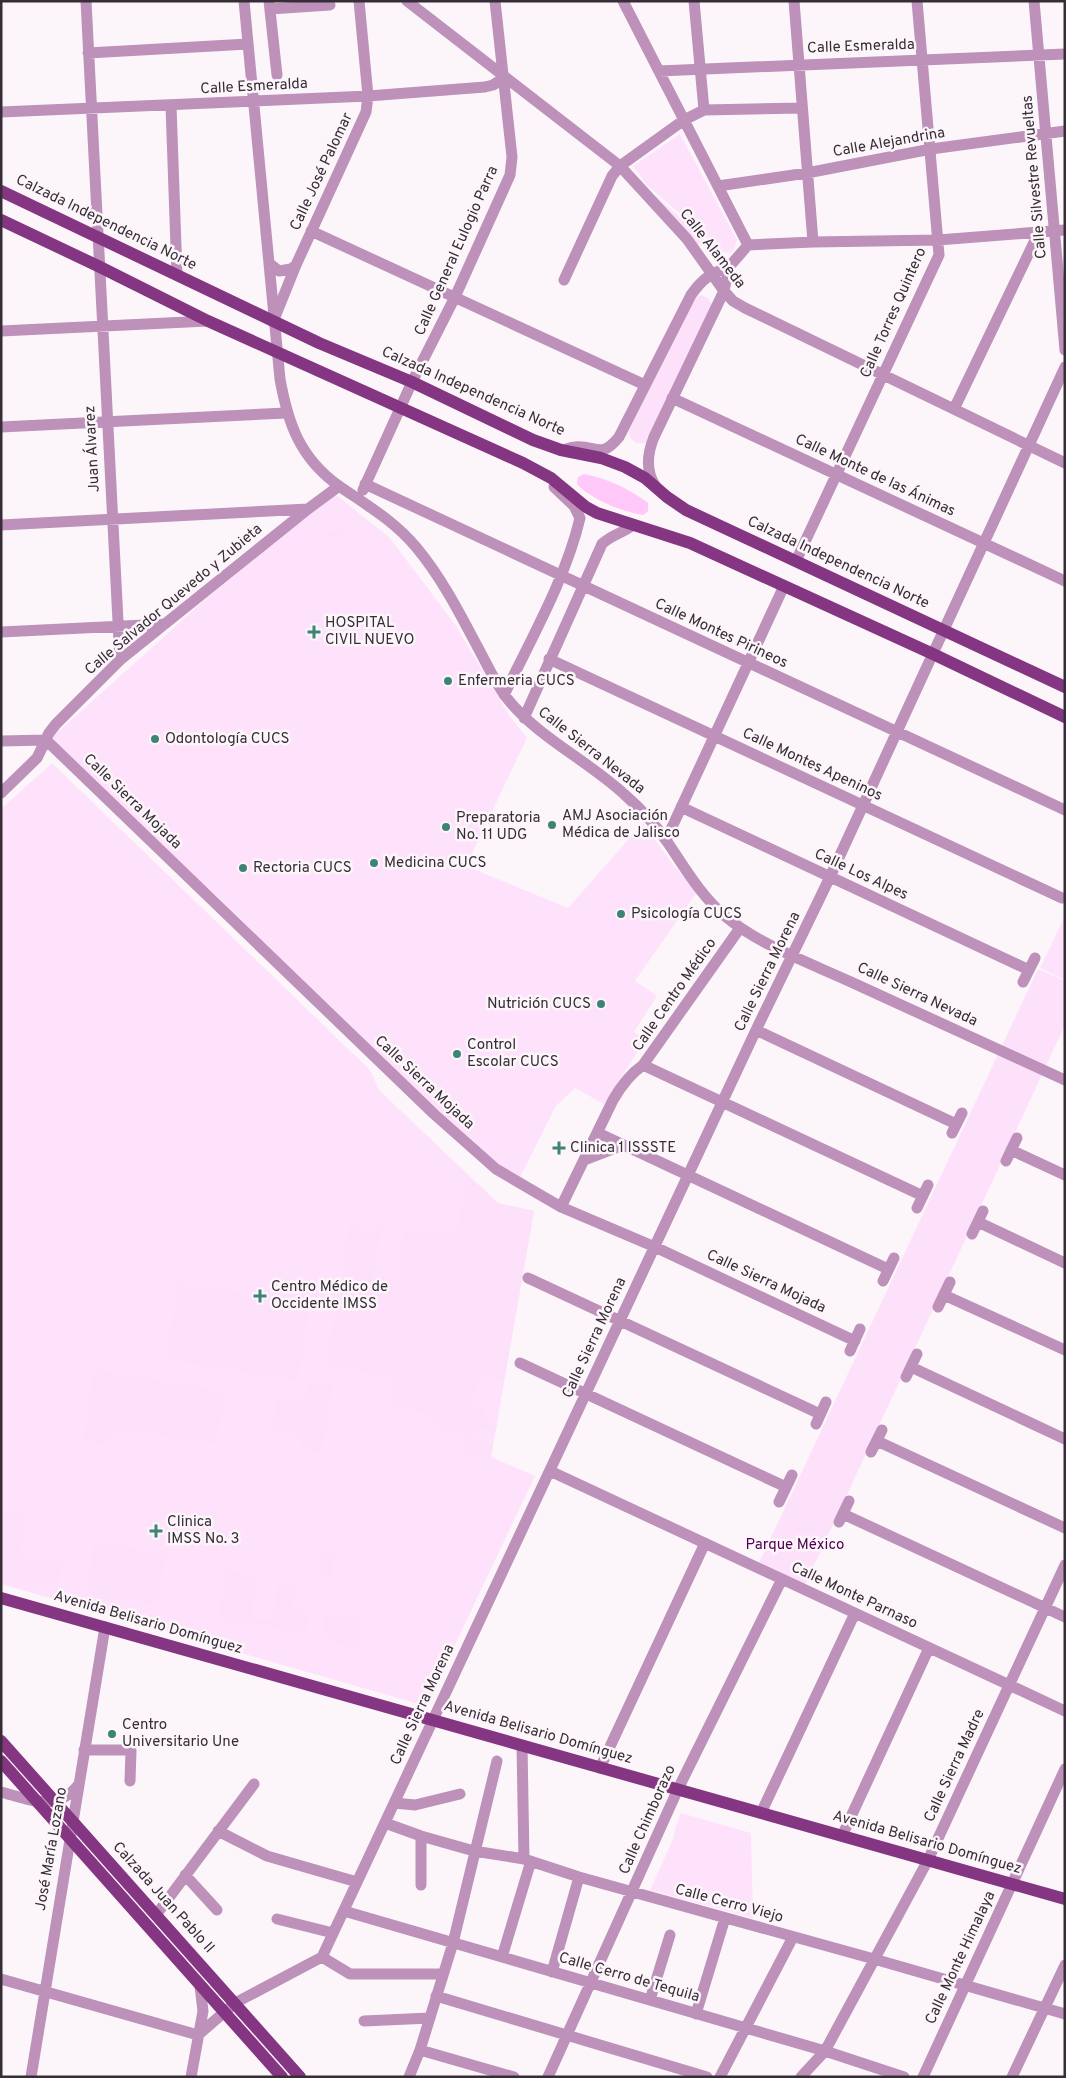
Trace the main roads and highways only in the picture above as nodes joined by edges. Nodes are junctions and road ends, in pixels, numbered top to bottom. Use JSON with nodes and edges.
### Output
{"nodes":[{"id":1,"x":1,"y":191,"type":"edge"},
{"id":2,"x":1,"y":220,"type":"edge"},
{"id":3,"x":1065,"y":687,"type":"edge"},
{"id":4,"x":1065,"y":717,"type":"edge"},
{"id":5,"x":1,"y":1598,"type":"edge"},
{"id":6,"x":1,"y":1741,"type":"edge"},
{"id":7,"x":1,"y":1761,"type":"edge"},
{"id":8,"x":1065,"y":1899,"type":"edge"},
{"id":9,"x":282,"y":2077,"type":"edge"},
{"id":10,"x":300,"y":2077,"type":"edge"}],
"edges":[{"from":1,"to":3,"type":"main road","name":"Calzada Independencia Norte"},
{"from":2,"to":4,"type":"main road"},
{"from":5,"to":8,"type":"main road","name":"Avenida Belisario Domínguez"},
{"from":6,"to":10,"type":"main road","name":"Calzada Juan Pablo II"},
{"from":7,"to":9,"type":"main road","name":"Calzada Juan Pablo II"}]}
